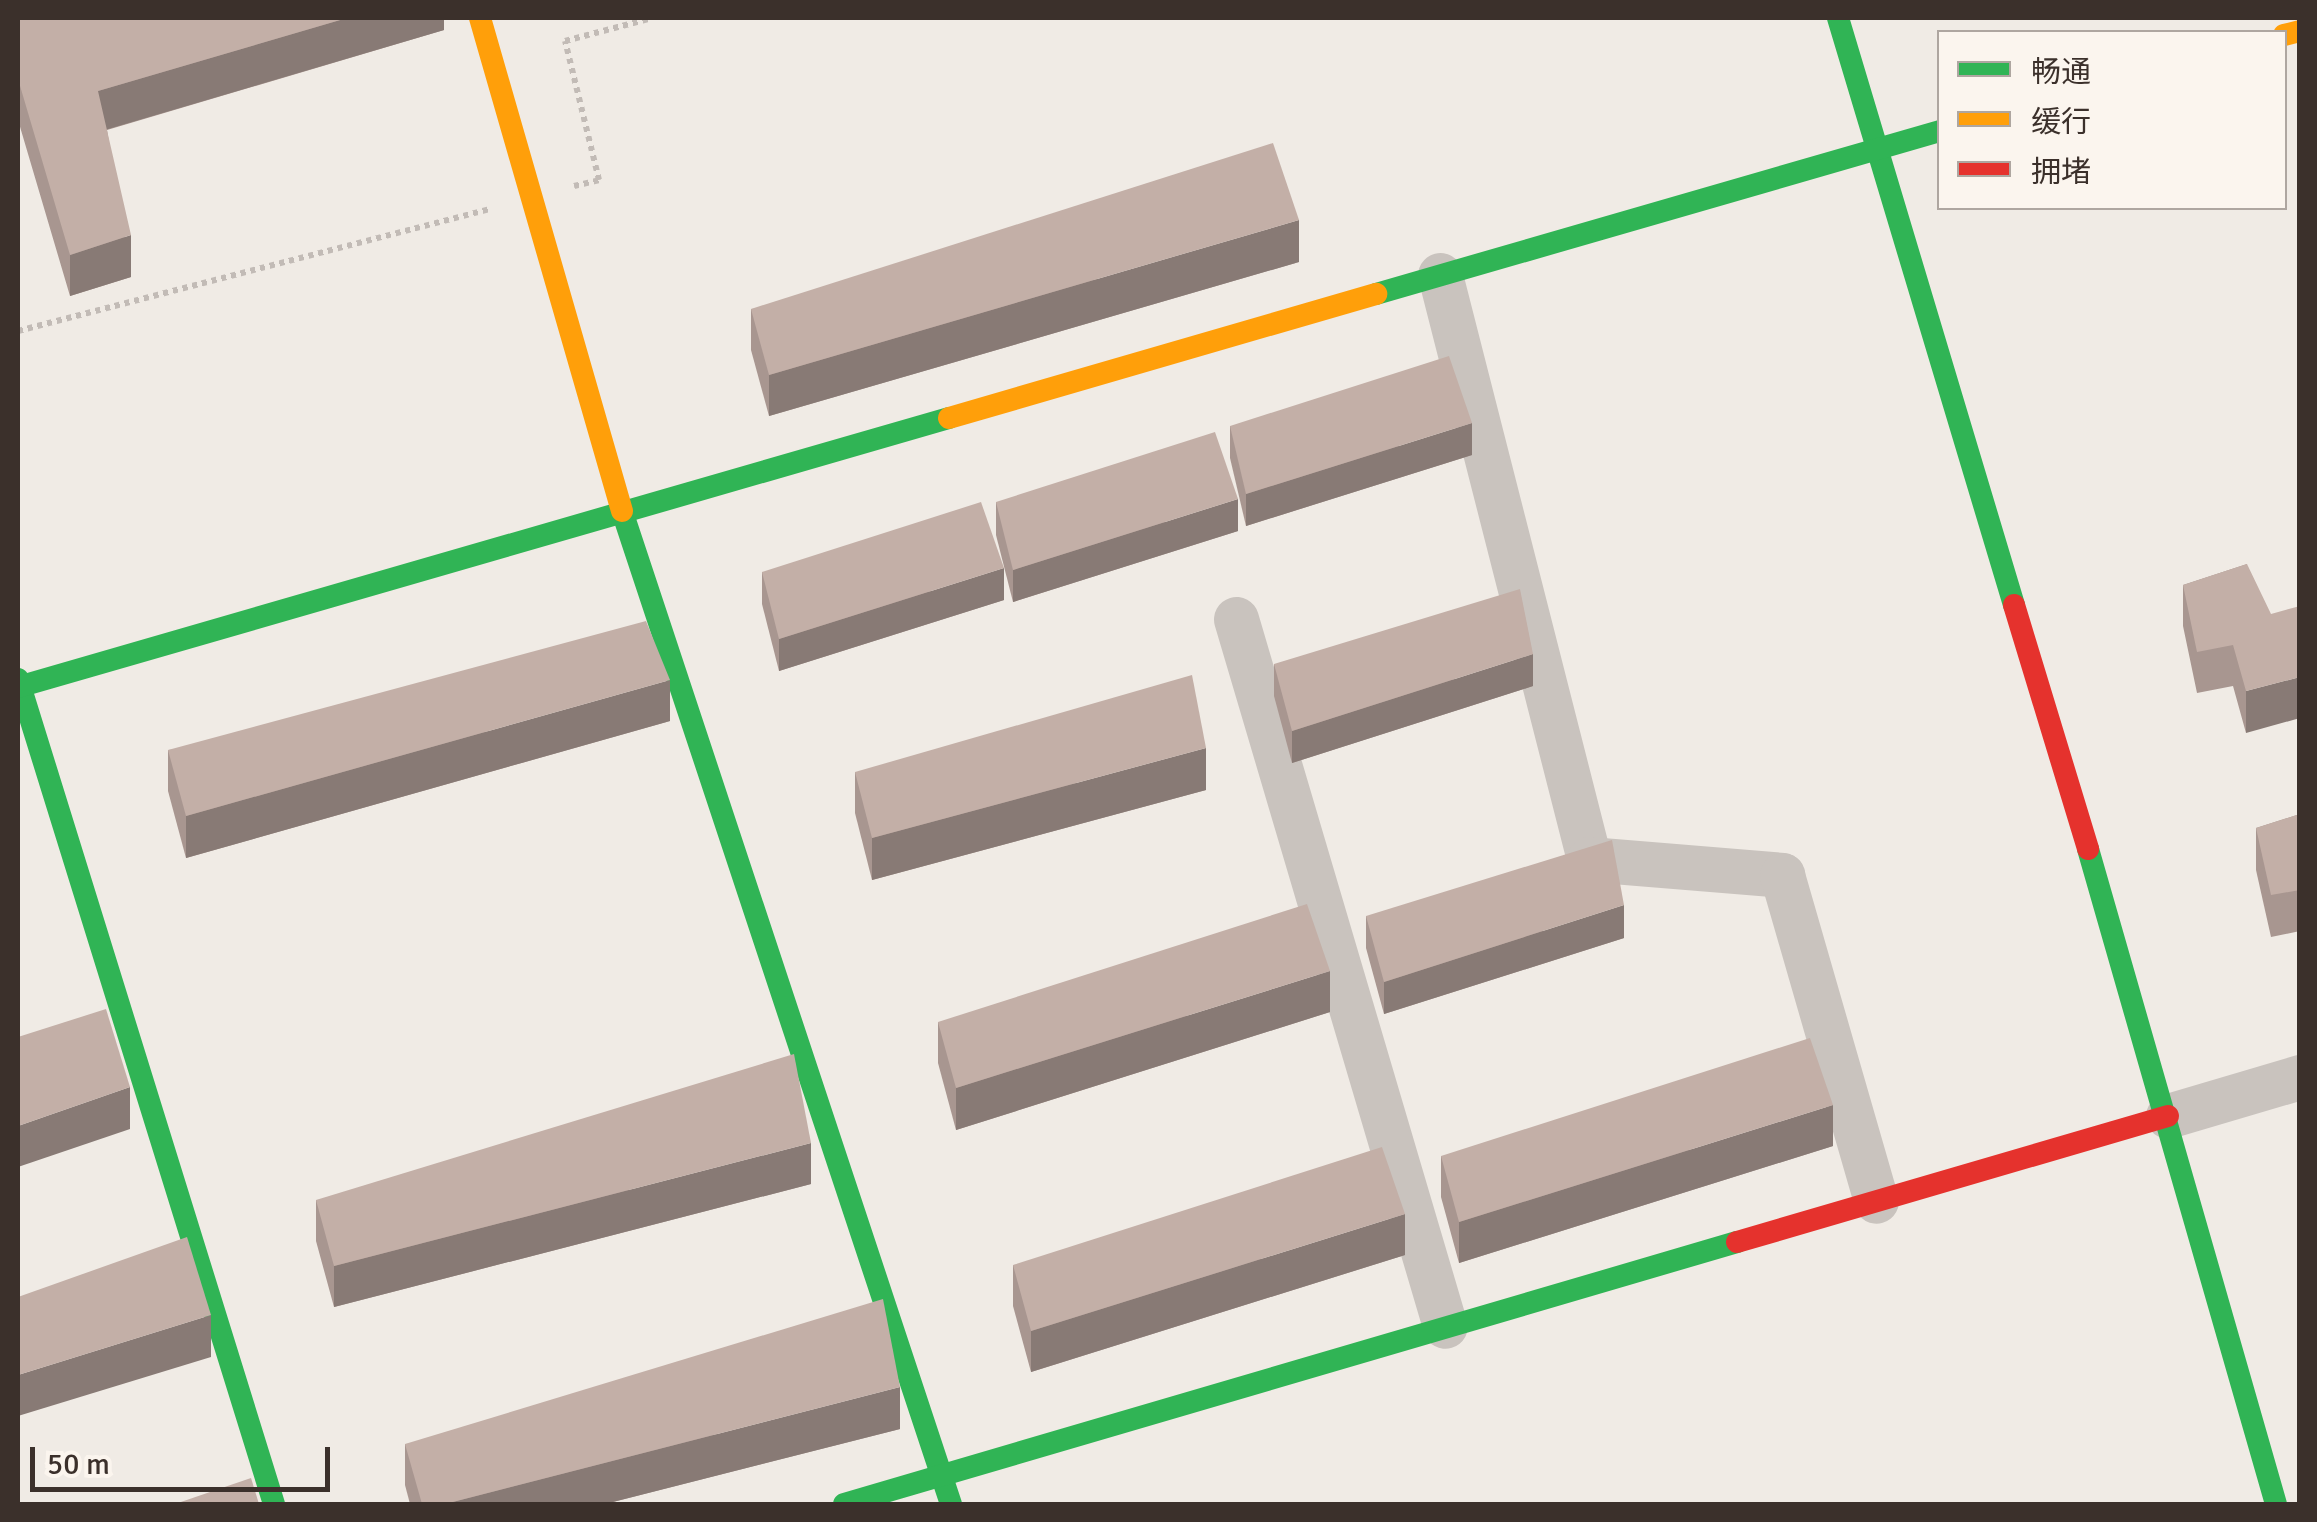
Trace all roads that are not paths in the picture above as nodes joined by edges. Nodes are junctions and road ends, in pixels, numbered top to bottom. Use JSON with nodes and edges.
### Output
{"nodes":[{"id":1,"x":480,"y":18,"type":"edge"},
{"id":2,"x":1838,"y":18,"type":"edge"},
{"id":3,"x":1937,"y":132,"type":"edge"},
{"id":4,"x":1880,"y":148,"type":"junction"},
{"id":5,"x":1440,"y":276,"type":"junction"},
{"id":6,"x":622,"y":512,"type":"junction"},
{"id":7,"x":1236,"y":619,"type":"dead end"},
{"id":8,"x":18,"y":684,"type":"edge"},
{"id":9,"x":2300,"y":1076,"type":"edge"},
{"id":10,"x":2168,"y":1116,"type":"junction"},
{"id":11,"x":1876,"y":1201,"type":"junction"},
{"id":12,"x":1445,"y":1326,"type":"junction"},
{"id":13,"x":942,"y":1476,"type":"junction"},
{"id":14,"x":274,"y":1504,"type":"edge"},
{"id":15,"x":844,"y":1504,"type":"edge"},
{"id":16,"x":951,"y":1504,"type":"edge"},
{"id":17,"x":2276,"y":1504,"type":"edge"}],
"edges":[{"from":1,"to":6,"type":"street"},
{"from":2,"to":4,"type":"street"},
{"from":3,"to":4,"type":"street"},
{"from":4,"to":5,"type":"street"},
{"from":4,"to":10,"type":"street"},
{"from":5,"to":6,"type":"street"},
{"from":5,"to":11,"type":"street"},
{"from":6,"to":8,"type":"street"},
{"from":6,"to":13,"type":"street"},
{"from":7,"to":12,"type":"street"},
{"from":8,"to":14,"type":"street"},
{"from":9,"to":10,"type":"street"},
{"from":10,"to":11,"type":"street"},
{"from":10,"to":17,"type":"street"},
{"from":11,"to":12,"type":"street"},
{"from":12,"to":13,"type":"street"},
{"from":13,"to":15,"type":"street"},
{"from":13,"to":16,"type":"street"}]}
